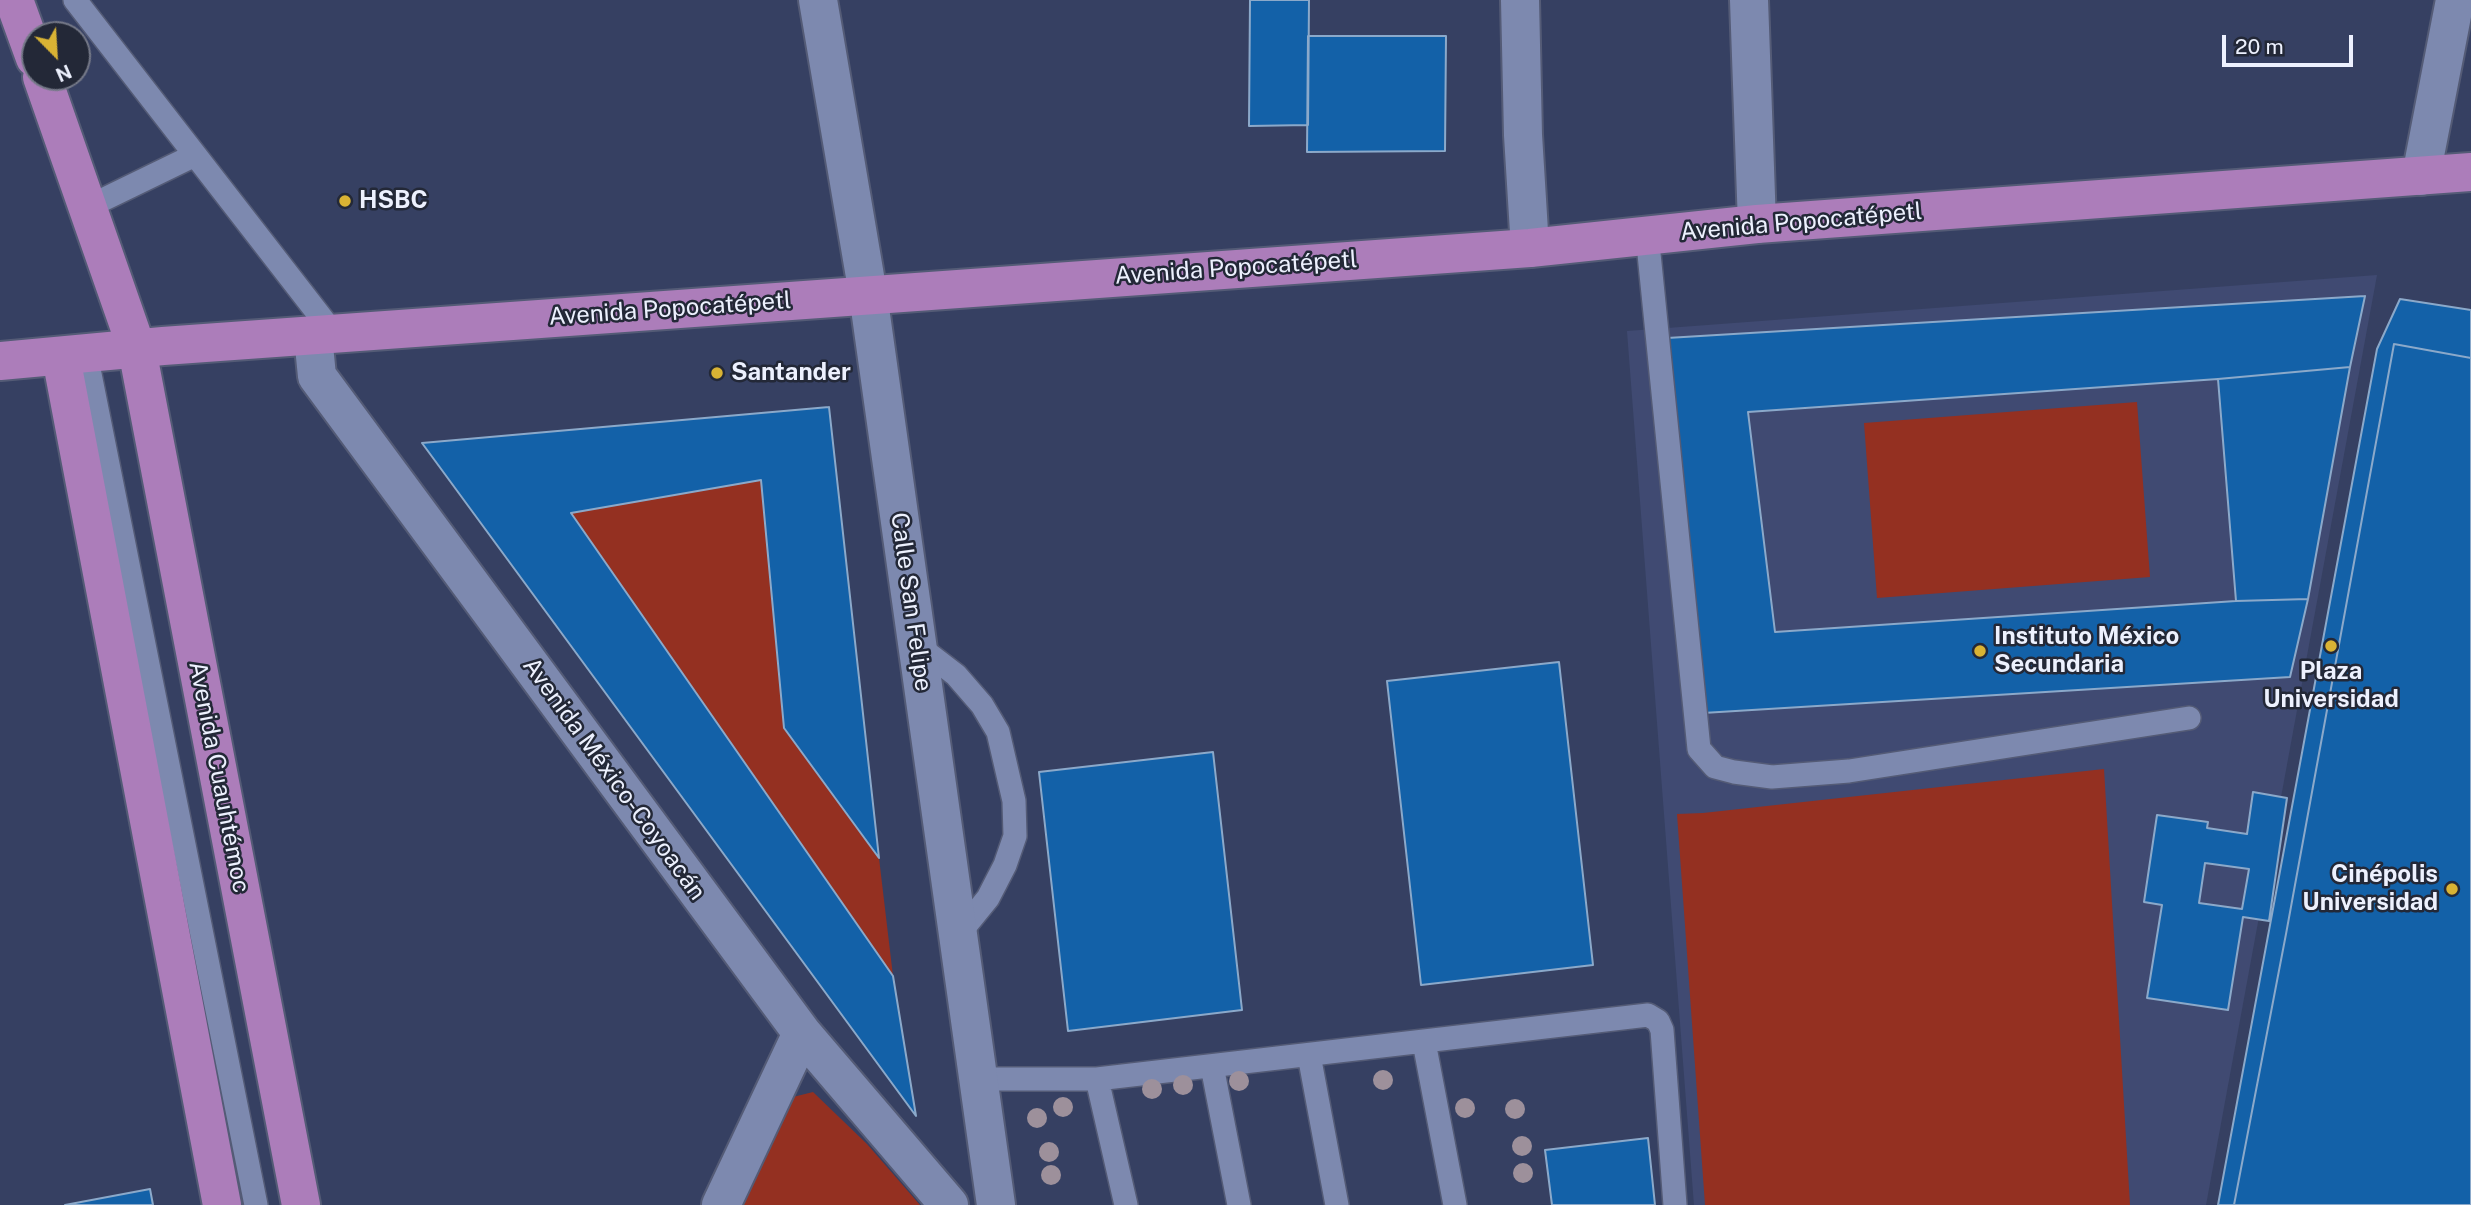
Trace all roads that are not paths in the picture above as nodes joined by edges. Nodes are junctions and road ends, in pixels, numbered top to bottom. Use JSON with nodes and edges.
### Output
{"nodes":[{"id":1,"x":14,"y":0,"type":"edge"},
{"id":2,"x":75,"y":0,"type":"edge"},
{"id":3,"x":818,"y":0,"type":"edge"},
{"id":4,"x":1520,"y":0,"type":"edge"},
{"id":5,"x":1749,"y":0,"type":"edge"},
{"id":6,"x":2455,"y":0,"type":"edge"},
{"id":7,"x":22,"y":21,"type":"edge"},
{"id":8,"x":47,"y":91,"type":"edge"},
{"id":9,"x":195,"y":155,"type":"junction"},
{"id":10,"x":2471,"y":172,"type":"edge"},
{"id":11,"x":2421,"y":176,"type":"junction"},
{"id":12,"x":88,"y":207,"type":"junction"},
{"id":13,"x":1757,"y":224,"type":"junction"},
{"id":14,"x":1647,"y":234,"type":"junction"},
{"id":15,"x":1530,"y":248,"type":"junction"},
{"id":16,"x":868,"y":294,"type":"junction"},
{"id":17,"x":323,"y":335,"type":"junction"},
{"id":18,"x":137,"y":349,"type":"junction"},
{"id":19,"x":74,"y":355,"type":"junction"},
{"id":20,"x":0,"y":361,"type":"edge"},
{"id":21,"x":917,"y":645,"type":"junction"},
{"id":22,"x":2189,"y":718,"type":"dead end"},
{"id":23,"x":958,"y":935,"type":"junction"},
{"id":24,"x":802,"y":1033,"type":"junction"},
{"id":25,"x":1424,"y":1042,"type":"junction"},
{"id":26,"x":1309,"y":1055,"type":"junction"},
{"id":27,"x":1212,"y":1066,"type":"junction"},
{"id":28,"x":979,"y":1079,"type":"junction"},
{"id":29,"x":1097,"y":1079,"type":"junction"},
{"id":30,"x":222,"y":1205,"type":"edge"},
{"id":31,"x":256,"y":1205,"type":"edge"},
{"id":32,"x":300,"y":1205,"type":"edge"},
{"id":33,"x":720,"y":1205,"type":"edge"},
{"id":34,"x":949,"y":1205,"type":"edge"},
{"id":35,"x":996,"y":1205,"type":"edge"},
{"id":36,"x":1126,"y":1205,"type":"edge"},
{"id":37,"x":1239,"y":1205,"type":"edge"},
{"id":38,"x":1337,"y":1205,"type":"edge"},
{"id":39,"x":1455,"y":1205,"type":"edge"},
{"id":40,"x":1675,"y":1205,"type":"edge"}],
"edges":[{"from":1,"to":7,"type":"main road"},
{"from":2,"to":9,"type":"lane"},
{"from":3,"to":16,"type":"street","name":"Calle San Felipe"},
{"from":4,"to":15,"type":"street"},
{"from":5,"to":13,"type":"street"},
{"from":6,"to":11,"type":"street"},
{"from":8,"to":12,"type":"main road"},
{"from":9,"to":12,"type":"lane"},
{"from":9,"to":17,"type":"lane"},
{"from":10,"to":11,"type":"main road","name":"Avenida Popocatépetl"},
{"from":11,"to":13,"type":"main road","name":"Avenida Popocatépetl"},
{"from":12,"to":18,"type":"main road"},
{"from":13,"to":14,"type":"main road","name":"Avenida Popocatépetl"},
{"from":14,"to":15,"type":"main road","name":"Avenida Popocatépetl"},
{"from":14,"to":22,"type":"lane"},
{"from":15,"to":16,"type":"main road","name":"Avenida Popocatépetl"},
{"from":16,"to":17,"type":"main road","name":"Avenida Popocatépetl"},
{"from":16,"to":21,"type":"street","name":"Calle San Felipe"},
{"from":17,"to":18,"type":"main road","name":"Avenida Popocatépetl"},
{"from":17,"to":24,"type":"street","name":"Avenida México-Coyoacán"},
{"from":18,"to":19,"type":"main road","name":"Avenida Popocatépetl"},
{"from":18,"to":32,"type":"main road","name":"Avenida Cuauhtémoc"},
{"from":19,"to":20,"type":"main road","name":"Avenida Popocatépetl"},
{"from":19,"to":30,"type":"main road"},
{"from":19,"to":31,"type":"lane"},
{"from":21,"to":23,"type":"street","name":"Calle San Felipe"},
{"from":21,"to":23,"type":"lane"},
{"from":23,"to":28,"type":"street","name":"Calle San Felipe"},
{"from":24,"to":33,"type":"street"},
{"from":24,"to":34,"type":"street","name":"Avenida México-Coyoacán"},
{"from":25,"to":26,"type":"lane"},
{"from":25,"to":39,"type":"lane"},
{"from":25,"to":40,"type":"lane"},
{"from":26,"to":27,"type":"lane"},
{"from":26,"to":38,"type":"lane"},
{"from":27,"to":29,"type":"lane"},
{"from":27,"to":37,"type":"lane"},
{"from":28,"to":29,"type":"lane"},
{"from":28,"to":35,"type":"street","name":"Calle San Felipe"},
{"from":29,"to":36,"type":"lane"}]}
